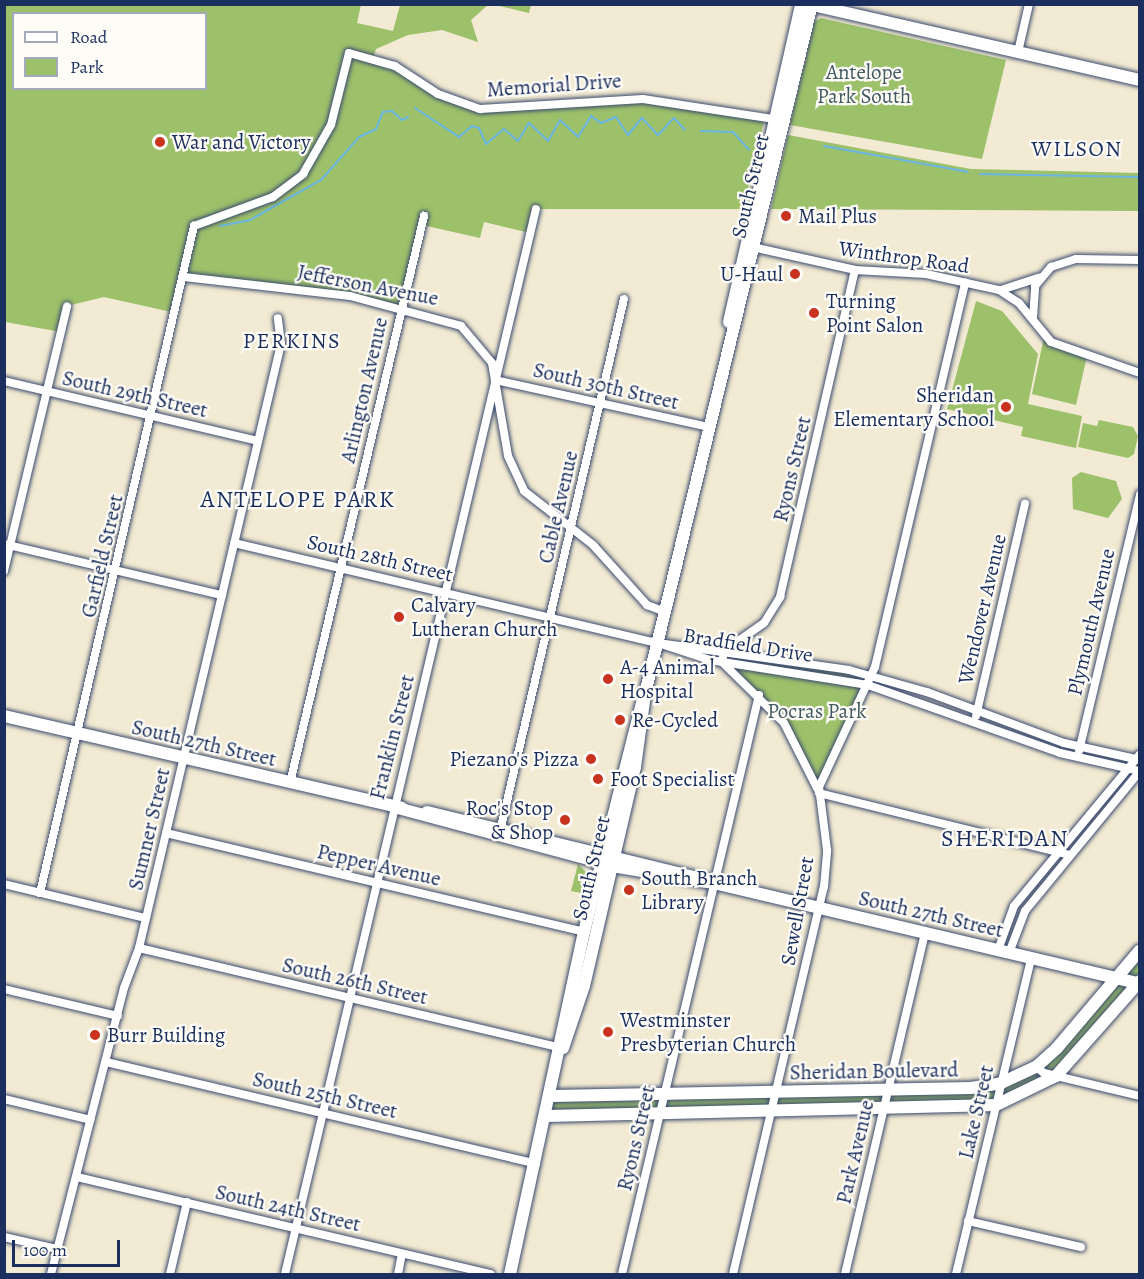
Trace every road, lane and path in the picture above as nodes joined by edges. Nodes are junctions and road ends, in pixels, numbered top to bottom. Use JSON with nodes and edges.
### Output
{"nodes":[{"id":1,"x":1029,"y":4,"type":"edge"},
{"id":2,"x":808,"y":5,"type":"edge"},
{"id":3,"x":1018,"y":52,"type":"junction"},
{"id":4,"x":1140,"y":80,"type":"edge"},
{"id":5,"x":774,"y":119,"type":"junction"},
{"id":6,"x":536,"y":209,"type":"dead end"},
{"id":7,"x":424,"y":216,"type":"dead end"},
{"id":8,"x":194,"y":226,"type":"joint"},
{"id":9,"x":750,"y":247,"type":"junction"},
{"id":10,"x":1140,"y":260,"type":"edge"},
{"id":11,"x":855,"y":270,"type":"junction"},
{"id":12,"x":184,"y":277,"type":"junction"},
{"id":13,"x":1040,"y":277,"type":"junction"},
{"id":14,"x":965,"y":282,"type":"junction"},
{"id":15,"x":999,"y":290,"type":"junction"},
{"id":16,"x":624,"y":299,"type":"dead end"},
{"id":17,"x":67,"y":306,"type":"dead end"},
{"id":18,"x":402,"y":307,"type":"junction"},
{"id":19,"x":278,"y":318,"type":"dead end"},
{"id":20,"x":1035,"y":325,"type":"junction"},
{"id":21,"x":1140,"y":373,"type":"edge"},
{"id":22,"x":495,"y":380,"type":"junction"},
{"id":23,"x":4,"y":381,"type":"edge"},
{"id":24,"x":46,"y":391,"type":"junction"},
{"id":25,"x":600,"y":403,"type":"junction"},
{"id":26,"x":153,"y":416,"type":"junction"},
{"id":27,"x":708,"y":428,"type":"junction"},
{"id":28,"x":258,"y":441,"type":"junction"},
{"id":29,"x":1140,"y":494,"type":"edge"},
{"id":30,"x":1025,"y":504,"type":"dead end"},
{"id":31,"x":572,"y":527,"type":"junction"},
{"id":32,"x":234,"y":543,"type":"junction"},
{"id":33,"x":8,"y":545,"type":"edge"},
{"id":34,"x":341,"y":567,"type":"junction"},
{"id":35,"x":117,"y":570,"type":"junction"},
{"id":36,"x":4,"y":571,"type":"edge"},
{"id":37,"x":445,"y":592,"type":"junction"},
{"id":38,"x":222,"y":595,"type":"junction"},
{"id":39,"x":665,"y":612,"type":"junction"},
{"id":40,"x":551,"y":617,"type":"junction"},
{"id":41,"x":657,"y":643,"type":"junction"},
{"id":42,"x":724,"y":651,"type":"junction"},
{"id":43,"x":722,"y":662,"type":"junction"},
{"id":44,"x":872,"y":676,"type":"junction"},
{"id":45,"x":868,"y":685,"type":"junction"},
{"id":46,"x":759,"y":695,"type":"junction"},
{"id":47,"x":977,"y":711,"type":"junction"},
{"id":48,"x":4,"y":716,"type":"edge"},
{"id":49,"x":974,"y":722,"type":"junction"},
{"id":50,"x":78,"y":733,"type":"junction"},
{"id":51,"x":1080,"y":747,"type":"junction"},
{"id":52,"x":184,"y":758,"type":"junction"},
{"id":53,"x":1077,"y":758,"type":"junction"},
{"id":54,"x":1138,"y":758,"type":"edge"},
{"id":55,"x":1127,"y":769,"type":"junction"},
{"id":56,"x":1139,"y":771,"type":"edge"},
{"id":57,"x":290,"y":783,"type":"junction"},
{"id":58,"x":819,"y":793,"type":"junction"},
{"id":59,"x":394,"y":807,"type":"junction"},
{"id":60,"x":501,"y":827,"type":"junction"},
{"id":61,"x":166,"y":833,"type":"junction"},
{"id":62,"x":1059,"y":852,"type":"junction"},
{"id":63,"x":1070,"y":855,"type":"junction"},
{"id":64,"x":608,"y":858,"type":"junction"},
{"id":65,"x":376,"y":883,"type":"junction"},
{"id":66,"x":714,"y":883,"type":"junction"},
{"id":67,"x":6,"y":885,"type":"edge"},
{"id":68,"x":40,"y":893,"type":"junction"},
{"id":69,"x":4,"y":895,"type":"edge"},
{"id":70,"x":820,"y":908,"type":"junction"},
{"id":71,"x":146,"y":918,"type":"junction"},
{"id":72,"x":584,"y":932,"type":"junction"},
{"id":73,"x":925,"y":933,"type":"junction"},
{"id":74,"x":139,"y":948,"type":"junction"},
{"id":75,"x":1140,"y":950,"type":"edge"},
{"id":76,"x":1003,"y":951,"type":"junction"},
{"id":77,"x":1030,"y":958,"type":"junction"},
{"id":78,"x":1115,"y":978,"type":"junction"},
{"id":79,"x":1139,"y":983,"type":"edge"},
{"id":80,"x":4,"y":989,"type":"edge"},
{"id":81,"x":350,"y":998,"type":"junction"},
{"id":82,"x":117,"y":1016,"type":"junction"},
{"id":83,"x":563,"y":1048,"type":"junction"},
{"id":84,"x":106,"y":1062,"type":"junction"},
{"id":85,"x":1036,"y":1066,"type":"junction"},
{"id":86,"x":1056,"y":1076,"type":"junction"},
{"id":87,"x":1001,"y":1083,"type":"junction"},
{"id":88,"x":888,"y":1090,"type":"junction"},
{"id":89,"x":776,"y":1093,"type":"junction"},
{"id":90,"x":552,"y":1096,"type":"junction"},
{"id":91,"x":664,"y":1096,"type":"junction"},
{"id":92,"x":1140,"y":1096,"type":"edge"},
{"id":93,"x":4,"y":1099,"type":"edge"},
{"id":94,"x":996,"y":1105,"type":"junction"},
{"id":95,"x":883,"y":1110,"type":"junction"},
{"id":96,"x":323,"y":1113,"type":"junction"},
{"id":97,"x":771,"y":1113,"type":"junction"},
{"id":98,"x":547,"y":1116,"type":"junction"},
{"id":99,"x":660,"y":1116,"type":"junction"},
{"id":100,"x":91,"y":1120,"type":"junction"},
{"id":101,"x":536,"y":1164,"type":"junction"},
{"id":102,"x":77,"y":1177,"type":"junction"},
{"id":103,"x":187,"y":1202,"type":"junction"},
{"id":104,"x":969,"y":1221,"type":"junction"},
{"id":105,"x":296,"y":1228,"type":"junction"},
{"id":106,"x":4,"y":1237,"type":"edge"},
{"id":107,"x":1081,"y":1247,"type":"dead end"},
{"id":108,"x":57,"y":1249,"type":"junction"},
{"id":109,"x":402,"y":1254,"type":"junction"},
{"id":110,"x":51,"y":1275,"type":"edge"},
{"id":111,"x":170,"y":1275,"type":"edge"},
{"id":112,"x":285,"y":1275,"type":"edge"},
{"id":113,"x":398,"y":1275,"type":"edge"},
{"id":114,"x":491,"y":1275,"type":"edge"},
{"id":115,"x":510,"y":1275,"type":"edge"},
{"id":116,"x":622,"y":1275,"type":"edge"},
{"id":117,"x":733,"y":1275,"type":"edge"},
{"id":118,"x":844,"y":1275,"type":"edge"},
{"id":119,"x":956,"y":1275,"type":"edge"}],
"edges":[{"from":1,"to":3,"type":"street"},
{"from":2,"to":3,"type":"main road"},
{"from":2,"to":5,"type":"main road","name":"South Street"},
{"from":2,"to":9,"type":"main road","name":"South Street"},
{"from":3,"to":4,"type":"main road"},
{"from":5,"to":8,"type":"street","name":"Memorial Drive"},
{"from":5,"to":9,"type":"main road","name":"South Street"},
{"from":6,"to":22,"type":"street","name":"Franklin Street"},
{"from":7,"to":18,"type":"street","name":"Arlington Avenue"},
{"from":8,"to":12,"type":"street","name":"Garfield Street"},
{"from":9,"to":11,"type":"street","name":"Winthrop Road"},
{"from":9,"to":27,"type":"main road","name":"South Street"},
{"from":10,"to":13,"type":"street"},
{"from":11,"to":14,"type":"street","name":"Winthrop Road"},
{"from":11,"to":42,"type":"street","name":"Ryons Street"},
{"from":12,"to":18,"type":"street","name":"Jefferson Avenue"},
{"from":12,"to":26,"type":"street","name":"Garfield Street"},
{"from":13,"to":15,"type":"street"},
{"from":13,"to":20,"type":"street"},
{"from":14,"to":15,"type":"street","name":"Winthrop Road"},
{"from":14,"to":44,"type":"street"},
{"from":15,"to":20,"type":"street","name":"Winthrop Road"},
{"from":16,"to":25,"type":"street","name":"Cable Avenue"},
{"from":17,"to":24,"type":"street"},
{"from":18,"to":22,"type":"street","name":"Jefferson Avenue"},
{"from":18,"to":34,"type":"street","name":"Arlington Avenue"},
{"from":19,"to":28,"type":"street","name":"Sumner Street"},
{"from":20,"to":21,"type":"street","name":"Winthrop Road"},
{"from":22,"to":25,"type":"street","name":"South 30th Street"},
{"from":22,"to":31,"type":"street","name":"Jefferson Avenue"},
{"from":22,"to":37,"type":"street","name":"Franklin Street"},
{"from":23,"to":24,"type":"street","name":"South 29th Street"},
{"from":24,"to":26,"type":"street","name":"South 29th Street"},
{"from":24,"to":33,"type":"street"},
{"from":25,"to":27,"type":"street","name":"South 30th Street"},
{"from":25,"to":31,"type":"street","name":"Cable Avenue"},
{"from":26,"to":28,"type":"street","name":"South 29th Street"},
{"from":26,"to":35,"type":"street","name":"Garfield Street"},
{"from":27,"to":39,"type":"main road","name":"South Street"},
{"from":28,"to":32,"type":"street","name":"Sumner Street"},
{"from":29,"to":51,"type":"street","name":"Plymouth Avenue"},
{"from":30,"to":47,"type":"street","name":"Wendover Avenue"},
{"from":31,"to":39,"type":"street","name":"Jefferson Avenue"},
{"from":31,"to":40,"type":"street","name":"Cable Avenue"},
{"from":32,"to":34,"type":"street","name":"South 28th Street"},
{"from":32,"to":38,"type":"street","name":"Sumner Street"},
{"from":33,"to":35,"type":"street"},
{"from":33,"to":36,"type":"street"},
{"from":34,"to":37,"type":"street","name":"South 28th Street"},
{"from":34,"to":57,"type":"street","name":"Arlington Avenue"},
{"from":35,"to":38,"type":"street"},
{"from":35,"to":50,"type":"street","name":"Garfield Street"},
{"from":37,"to":40,"type":"street","name":"South 28th Street"},
{"from":37,"to":59,"type":"street","name":"Franklin Street"},
{"from":38,"to":52,"type":"street","name":"Sumner Street"},
{"from":39,"to":41,"type":"main road","name":"South Street"},
{"from":40,"to":41,"type":"street","name":"South 28th Street"},
{"from":40,"to":60,"type":"street","name":"Cable Avenue"},
{"from":41,"to":42,"type":"street","name":"Bradfield Drive"},
{"from":41,"to":43,"type":"street","name":"Bradfield Drive"},
{"from":41,"to":64,"type":"main road","name":"South Street"},
{"from":42,"to":43,"type":"street"},
{"from":42,"to":44,"type":"street","name":"Bradfield Drive"},
{"from":43,"to":45,"type":"street","name":"Bradfield Drive"},
{"from":43,"to":46,"type":"street"},
{"from":44,"to":45,"type":"street"},
{"from":44,"to":47,"type":"street","name":"Bradfield Drive"},
{"from":45,"to":49,"type":"street","name":"Bradfield Drive"},
{"from":45,"to":58,"type":"street"},
{"from":46,"to":58,"type":"street"},
{"from":46,"to":66,"type":"street","name":"Ryons Street"},
{"from":47,"to":49,"type":"street","name":"Wendover Avenue"},
{"from":47,"to":51,"type":"street","name":"Bradfield Drive"},
{"from":48,"to":50,"type":"main road","name":"South 27th Street"},
{"from":49,"to":53,"type":"street","name":"Bradfield Drive"},
{"from":50,"to":52,"type":"main road","name":"South 27th Street"},
{"from":50,"to":68,"type":"street","name":"Garfield Street"},
{"from":51,"to":53,"type":"street","name":"Plymouth Avenue"},
{"from":51,"to":54,"type":"street","name":"Bradfield Drive"},
{"from":52,"to":57,"type":"main road","name":"South 27th Street"},
{"from":52,"to":61,"type":"street","name":"Sumner Street"},
{"from":53,"to":55,"type":"street","name":"Bradfield Drive"},
{"from":54,"to":55,"type":"street"},
{"from":55,"to":56,"type":"street","name":"Bradfield Drive"},
{"from":55,"to":62,"type":"street"},
{"from":56,"to":63,"type":"street"},
{"from":57,"to":59,"type":"main road","name":"South 27th Street"},
{"from":58,"to":62,"type":"street"},
{"from":58,"to":70,"type":"street","name":"Sewell Street"},
{"from":59,"to":60,"type":"main road","name":"South 27th Street"},
{"from":59,"to":64,"type":"main road","name":"South 27th Street"},
{"from":59,"to":65,"type":"street","name":"Franklin Street"},
{"from":60,"to":64,"type":"main road","name":"South 27th Street"},
{"from":61,"to":65,"type":"street","name":"Pepper Avenue"},
{"from":61,"to":71,"type":"street","name":"Sumner Street"},
{"from":62,"to":63,"type":"street"},
{"from":62,"to":76,"type":"street"},
{"from":63,"to":76,"type":"street"},
{"from":64,"to":66,"type":"main road","name":"South 27th Street"},
{"from":64,"to":72,"type":"main road","name":"South Street"},
{"from":64,"to":83,"type":"main road","name":"South Street"},
{"from":65,"to":72,"type":"street","name":"Pepper Avenue"},
{"from":65,"to":81,"type":"street","name":"Franklin Street"},
{"from":66,"to":70,"type":"main road","name":"South 27th Street"},
{"from":66,"to":91,"type":"street","name":"Ryons Street"},
{"from":67,"to":68,"type":"street"},
{"from":67,"to":69,"type":"street"},
{"from":68,"to":71,"type":"street"},
{"from":70,"to":73,"type":"main road","name":"South 27th Street"},
{"from":70,"to":89,"type":"street","name":"Sewell Street"},
{"from":71,"to":74,"type":"street","name":"Sumner Street"},
{"from":72,"to":83,"type":"main road","name":"South Street"},
{"from":73,"to":76,"type":"main road","name":"South 27th Street"},
{"from":73,"to":88,"type":"street","name":"Park Avenue"},
{"from":74,"to":81,"type":"street","name":"South 26th Street"},
{"from":74,"to":82,"type":"street","name":"Sumner Street"},
{"from":75,"to":78,"type":"main road","name":"Sheridan Boulevard"},
{"from":76,"to":77,"type":"main road","name":"South 27th Street"},
{"from":77,"to":78,"type":"main road","name":"South 27th Street"},
{"from":77,"to":87,"type":"street","name":"Lake Street"},
{"from":78,"to":79,"type":"main road","name":"South 27th Street"},
{"from":78,"to":85,"type":"main road","name":"Sheridan Boulevard"},
{"from":79,"to":86,"type":"main road","name":"Sheridan Boulevard"},
{"from":80,"to":82,"type":"street"},
{"from":81,"to":83,"type":"street","name":"South 26th Street"},
{"from":81,"to":96,"type":"street","name":"Franklin Street"},
{"from":82,"to":84,"type":"street","name":"Sumner Street"},
{"from":83,"to":90,"type":"main road","name":"South Street"},
{"from":84,"to":96,"type":"street","name":"South 25th Street"},
{"from":84,"to":100,"type":"street","name":"Sumner Street"},
{"from":85,"to":86,"type":"street"},
{"from":85,"to":87,"type":"main road","name":"Sheridan Boulevard"},
{"from":86,"to":92,"type":"street"},
{"from":86,"to":94,"type":"main road","name":"Sheridan Boulevard"},
{"from":87,"to":88,"type":"main road","name":"Sheridan Boulevard"},
{"from":87,"to":94,"type":"street","name":"Lake Street"},
{"from":88,"to":89,"type":"main road","name":"Sheridan Boulevard"},
{"from":88,"to":95,"type":"street","name":"Park Avenue"},
{"from":89,"to":91,"type":"main road","name":"Sheridan Boulevard"},
{"from":89,"to":97,"type":"street","name":"Sewell Street"},
{"from":90,"to":91,"type":"main road","name":"Sheridan Boulevard"},
{"from":90,"to":98,"type":"main road","name":"South Street"},
{"from":91,"to":99,"type":"street","name":"Ryons Street"},
{"from":93,"to":100,"type":"street"},
{"from":94,"to":95,"type":"main road","name":"Sheridan Boulevard"},
{"from":94,"to":104,"type":"street","name":"Lake Street"},
{"from":95,"to":97,"type":"main road","name":"Sheridan Boulevard"},
{"from":95,"to":118,"type":"street","name":"Park Avenue"},
{"from":96,"to":101,"type":"street","name":"South 25th Street"},
{"from":96,"to":105,"type":"street","name":"Franklin Street"},
{"from":97,"to":99,"type":"main road","name":"Sheridan Boulevard"},
{"from":97,"to":117,"type":"street","name":"Sewell Street"},
{"from":98,"to":99,"type":"main road","name":"Sheridan Boulevard"},
{"from":98,"to":101,"type":"main road","name":"South Street"},
{"from":99,"to":116,"type":"street","name":"Ryons Street"},
{"from":100,"to":102,"type":"street","name":"Sumner Street"},
{"from":101,"to":115,"type":"main road","name":"South Street"},
{"from":102,"to":103,"type":"street","name":"South 24th Street"},
{"from":102,"to":108,"type":"street","name":"Sumner Street"},
{"from":103,"to":105,"type":"street","name":"South 24th Street"},
{"from":103,"to":111,"type":"street"},
{"from":104,"to":107,"type":"street"},
{"from":104,"to":119,"type":"street","name":"Lake Street"},
{"from":105,"to":109,"type":"street","name":"South 24th Street"},
{"from":105,"to":112,"type":"street","name":"Franklin Street"},
{"from":106,"to":108,"type":"street"},
{"from":108,"to":110,"type":"street","name":"Sumner Street"},
{"from":109,"to":113,"type":"street"},
{"from":109,"to":114,"type":"street","name":"South 24th Street"}]}
